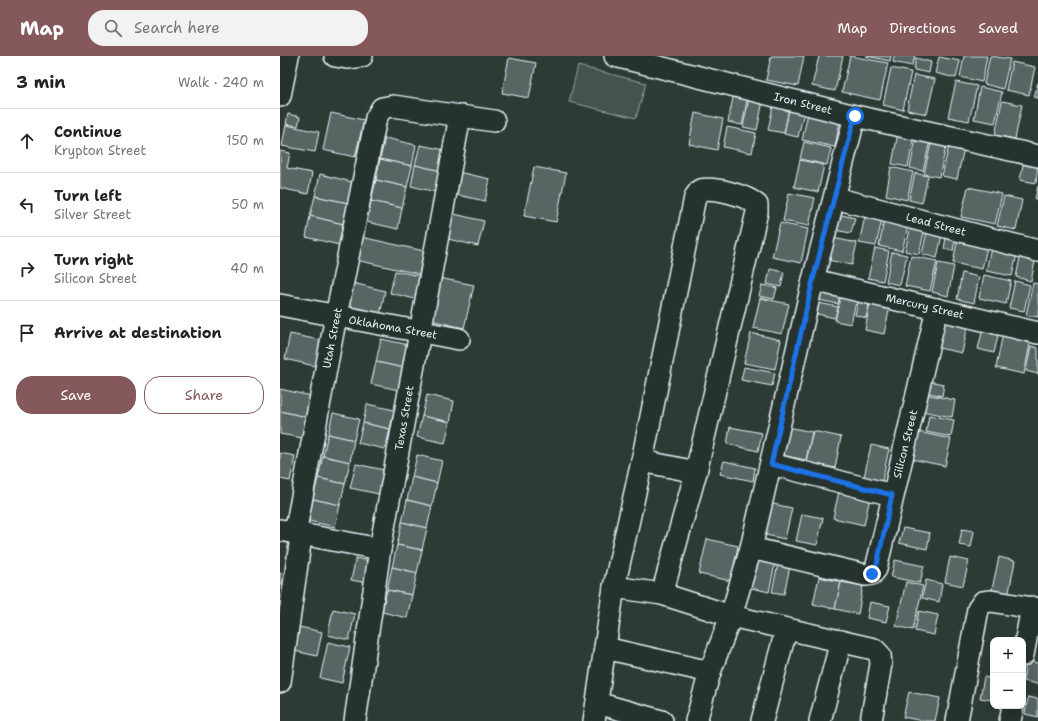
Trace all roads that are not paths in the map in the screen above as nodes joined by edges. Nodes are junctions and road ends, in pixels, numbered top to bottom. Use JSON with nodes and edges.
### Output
{"nodes":[{"id":1,"x":288,"y":56,"type":"edge"},
{"id":2,"x":336,"y":56,"type":"edge"},
{"id":3,"x":615,"y":56,"type":"edge"},
{"id":4,"x":361,"y":57,"type":"edge"},
{"id":5,"x":280,"y":96,"type":"edge"},
{"id":6,"x":460,"y":116,"type":"junction"},
{"id":7,"x":855,"y":116,"type":"junction"},
{"id":8,"x":494,"y":121,"type":"dead end"},
{"id":9,"x":1038,"y":156,"type":"edge"},
{"id":10,"x":835,"y":198,"type":"junction"},
{"id":11,"x":1038,"y":251,"type":"edge"},
{"id":12,"x":813,"y":280,"type":"junction"},
{"id":13,"x":280,"y":306,"type":"edge"},
{"id":14,"x":937,"y":309,"type":"junction"},
{"id":15,"x":336,"y":316,"type":"junction"},
{"id":16,"x":420,"y":331,"type":"junction"},
{"id":17,"x":1038,"y":333,"type":"edge"},
{"id":18,"x":459,"y":339,"type":"dead end"},
{"id":19,"x":642,"y":461,"type":"junction"},
{"id":20,"x":771,"y":464,"type":"junction"},
{"id":21,"x":696,"y":472,"type":"junction"},
{"id":22,"x":892,"y":495,"type":"junction"},
{"id":23,"x":289,"y":532,"type":"edge"},
{"id":24,"x":752,"y":548,"type":"junction"},
{"id":25,"x":380,"y":549,"type":"junction"},
{"id":26,"x":614,"y":587,"type":"junction"},
{"id":27,"x":662,"y":594,"type":"junction"},
{"id":28,"x":1035,"y":608,"type":"edge"},
{"id":29,"x":731,"y":616,"type":"junction"},
{"id":30,"x":786,"y":630,"type":"junction"},
{"id":31,"x":841,"y":641,"type":"junction"},
{"id":32,"x":1026,"y":643,"type":"edge"},
{"id":33,"x":605,"y":648,"type":"junction"},
{"id":34,"x":710,"y":672,"type":"junction"},
{"id":35,"x":280,"y":682,"type":"edge"},
{"id":36,"x":1012,"y":709,"type":"edge"},
{"id":37,"x":596,"y":712,"type":"edge"},
{"id":38,"x":355,"y":721,"type":"edge"},
{"id":39,"x":662,"y":721,"type":"edge"},
{"id":40,"x":696,"y":721,"type":"edge"},
{"id":41,"x":762,"y":721,"type":"edge"},
{"id":42,"x":820,"y":721,"type":"edge"},
{"id":43,"x":871,"y":721,"type":"edge"},
{"id":44,"x":957,"y":721,"type":"edge"},
{"id":45,"x":1010,"y":721,"type":"edge"}],
"edges":[{"from":1,"to":5,"type":"street"},
{"from":2,"to":4,"type":"street"},
{"from":3,"to":7,"type":"street","name":"Iron Street"},
{"from":6,"to":8,"type":"street","name":"Utah Street"},
{"from":6,"to":15,"type":"street","name":"Utah Street"},
{"from":6,"to":16,"type":"street","name":"Texas Street"},
{"from":7,"to":9,"type":"street","name":"Iron Street"},
{"from":7,"to":10,"type":"street"},
{"from":10,"to":11,"type":"street","name":"Lead Street"},
{"from":10,"to":12,"type":"street"},
{"from":12,"to":14,"type":"street","name":"Mercury Street"},
{"from":12,"to":20,"type":"street"},
{"from":13,"to":15,"type":"street","name":"Oklahoma Street"},
{"from":14,"to":17,"type":"street","name":"Mercury Street"},
{"from":14,"to":22,"type":"street","name":"Silicon Street"},
{"from":15,"to":16,"type":"street","name":"Oklahoma Street"},
{"from":15,"to":23,"type":"street","name":"Utah Street"},
{"from":16,"to":18,"type":"street","name":"Oklahoma Street"},
{"from":16,"to":25,"type":"street","name":"Texas Street"},
{"from":19,"to":21,"type":"street"},
{"from":19,"to":21,"type":"street"},
{"from":19,"to":26,"type":"street"},
{"from":20,"to":22,"type":"street"},
{"from":20,"to":24,"type":"street"},
{"from":21,"to":27,"type":"street"},
{"from":22,"to":24,"type":"street","name":"Silicon Street"},
{"from":23,"to":25,"type":"street"},
{"from":23,"to":35,"type":"street","name":"Utah Street"},
{"from":24,"to":29,"type":"street"},
{"from":25,"to":38,"type":"street","name":"Texas Street"},
{"from":26,"to":27,"type":"street"},
{"from":26,"to":33,"type":"street"},
{"from":27,"to":29,"type":"street"},
{"from":28,"to":32,"type":"street"},
{"from":28,"to":44,"type":"street"},
{"from":29,"to":30,"type":"street"},
{"from":29,"to":34,"type":"street"},
{"from":30,"to":31,"type":"street"},
{"from":30,"to":41,"type":"street"},
{"from":31,"to":42,"type":"street"},
{"from":31,"to":43,"type":"street"},
{"from":33,"to":34,"type":"street"},
{"from":33,"to":37,"type":"street"},
{"from":34,"to":40,"type":"street"},
{"from":36,"to":45,"type":"street"},
{"from":37,"to":39,"type":"street"}]}
